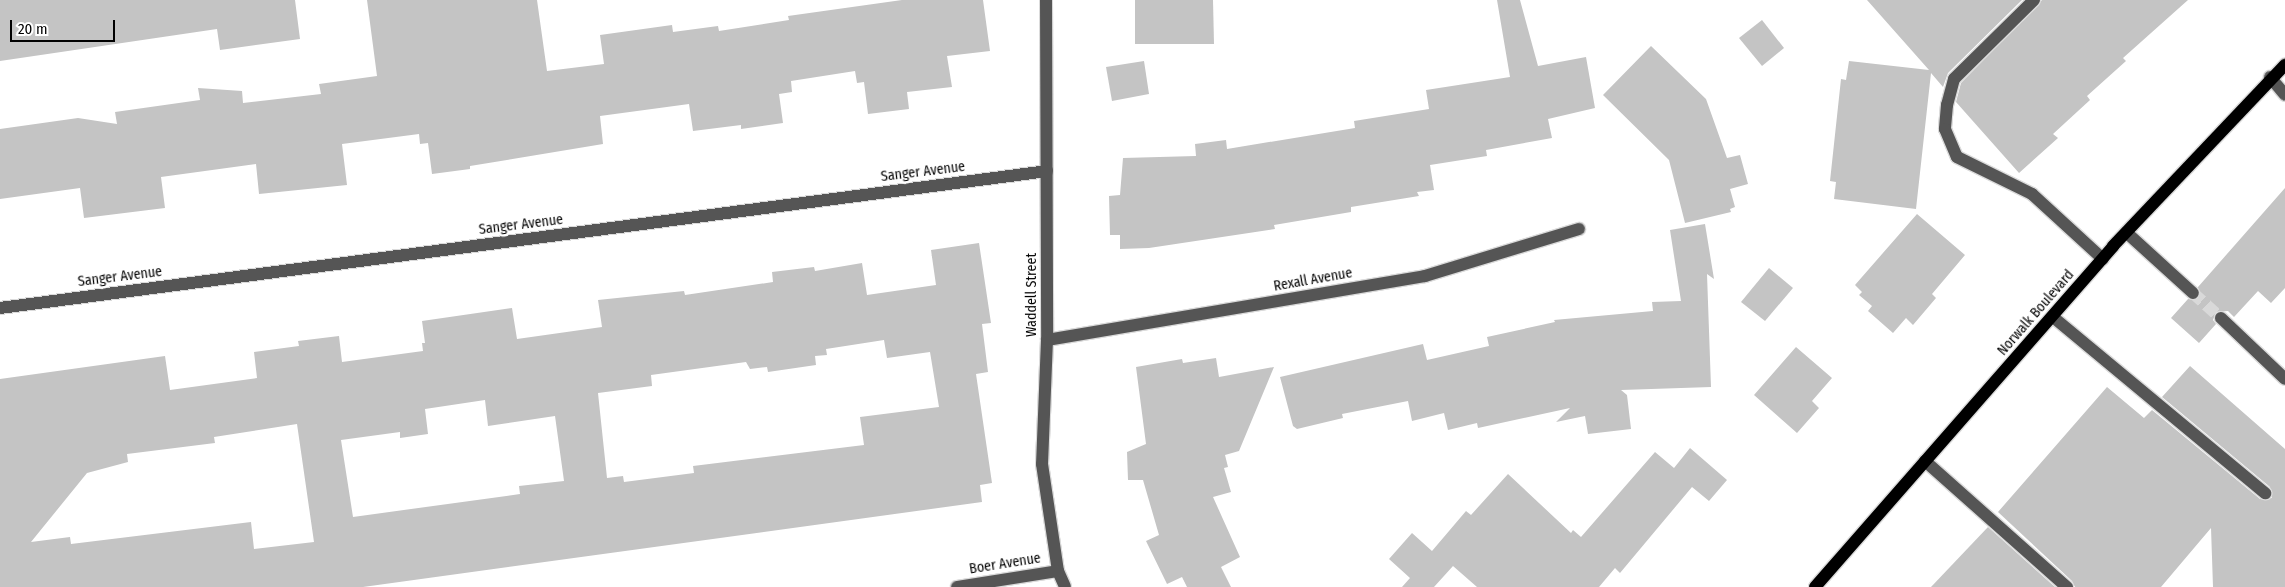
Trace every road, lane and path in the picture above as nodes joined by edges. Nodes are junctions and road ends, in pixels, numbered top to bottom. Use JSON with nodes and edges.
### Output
{"nodes":[{"id":1,"x":1046,"y":0,"type":"edge"},
{"id":2,"x":2034,"y":0,"type":"edge"},
{"id":3,"x":2285,"y":65,"type":"edge"},
{"id":4,"x":2270,"y":77,"type":"junction"},
{"id":5,"x":2285,"y":94,"type":"edge"},
{"id":6,"x":1047,"y":171,"type":"junction"},
{"id":7,"x":1579,"y":230,"type":"dead end"},
{"id":8,"x":2127,"y":233,"type":"junction"},
{"id":9,"x":2103,"y":259,"type":"junction"},
{"id":10,"x":2193,"y":293,"type":"tunnel mouth"},
{"id":11,"x":0,"y":308,"type":"edge"},
{"id":12,"x":2053,"y":317,"type":"junction"},
{"id":13,"x":2222,"y":318,"type":"tunnel mouth"},
{"id":14,"x":1047,"y":340,"type":"junction"},
{"id":15,"x":2285,"y":379,"type":"edge"},
{"id":16,"x":1925,"y":461,"type":"junction"},
{"id":17,"x":2265,"y":493,"type":"dead end"},
{"id":18,"x":1058,"y":571,"type":"junction"},
{"id":19,"x":957,"y":587,"type":"edge"},
{"id":20,"x":1065,"y":587,"type":"edge"},
{"id":21,"x":1815,"y":587,"type":"edge"},
{"id":22,"x":2067,"y":587,"type":"edge"}],
"edges":[{"from":1,"to":6,"type":"street","name":"Waddell Street"},
{"from":2,"to":9,"type":"street"},
{"from":3,"to":4,"type":"main road","name":"Norwalk Boulevard"},
{"from":4,"to":5,"type":"street"},
{"from":4,"to":8,"type":"main road","name":"Norwalk Boulevard"},
{"from":6,"to":11,"type":"street","name":"Sanger Avenue"},
{"from":6,"to":14,"type":"street","name":"Waddell Street"},
{"from":7,"to":14,"type":"street","name":"Rexall Avenue"},
{"from":8,"to":9,"type":"main road","name":"Norwalk Boulevard"},
{"from":8,"to":10,"type":"street"},
{"from":9,"to":12,"type":"main road","name":"Norwalk Boulevard"},
{"from":12,"to":16,"type":"main road","name":"Norwalk Boulevard"},
{"from":12,"to":17,"type":"street"},
{"from":13,"to":15,"type":"street"},
{"from":14,"to":18,"type":"street","name":"Waddell Street"},
{"from":16,"to":21,"type":"main road","name":"Norwalk Boulevard"},
{"from":16,"to":22,"type":"street"},
{"from":18,"to":19,"type":"street","name":"Boer Avenue"},
{"from":18,"to":20,"type":"street","name":"Waddell Street"}]}
